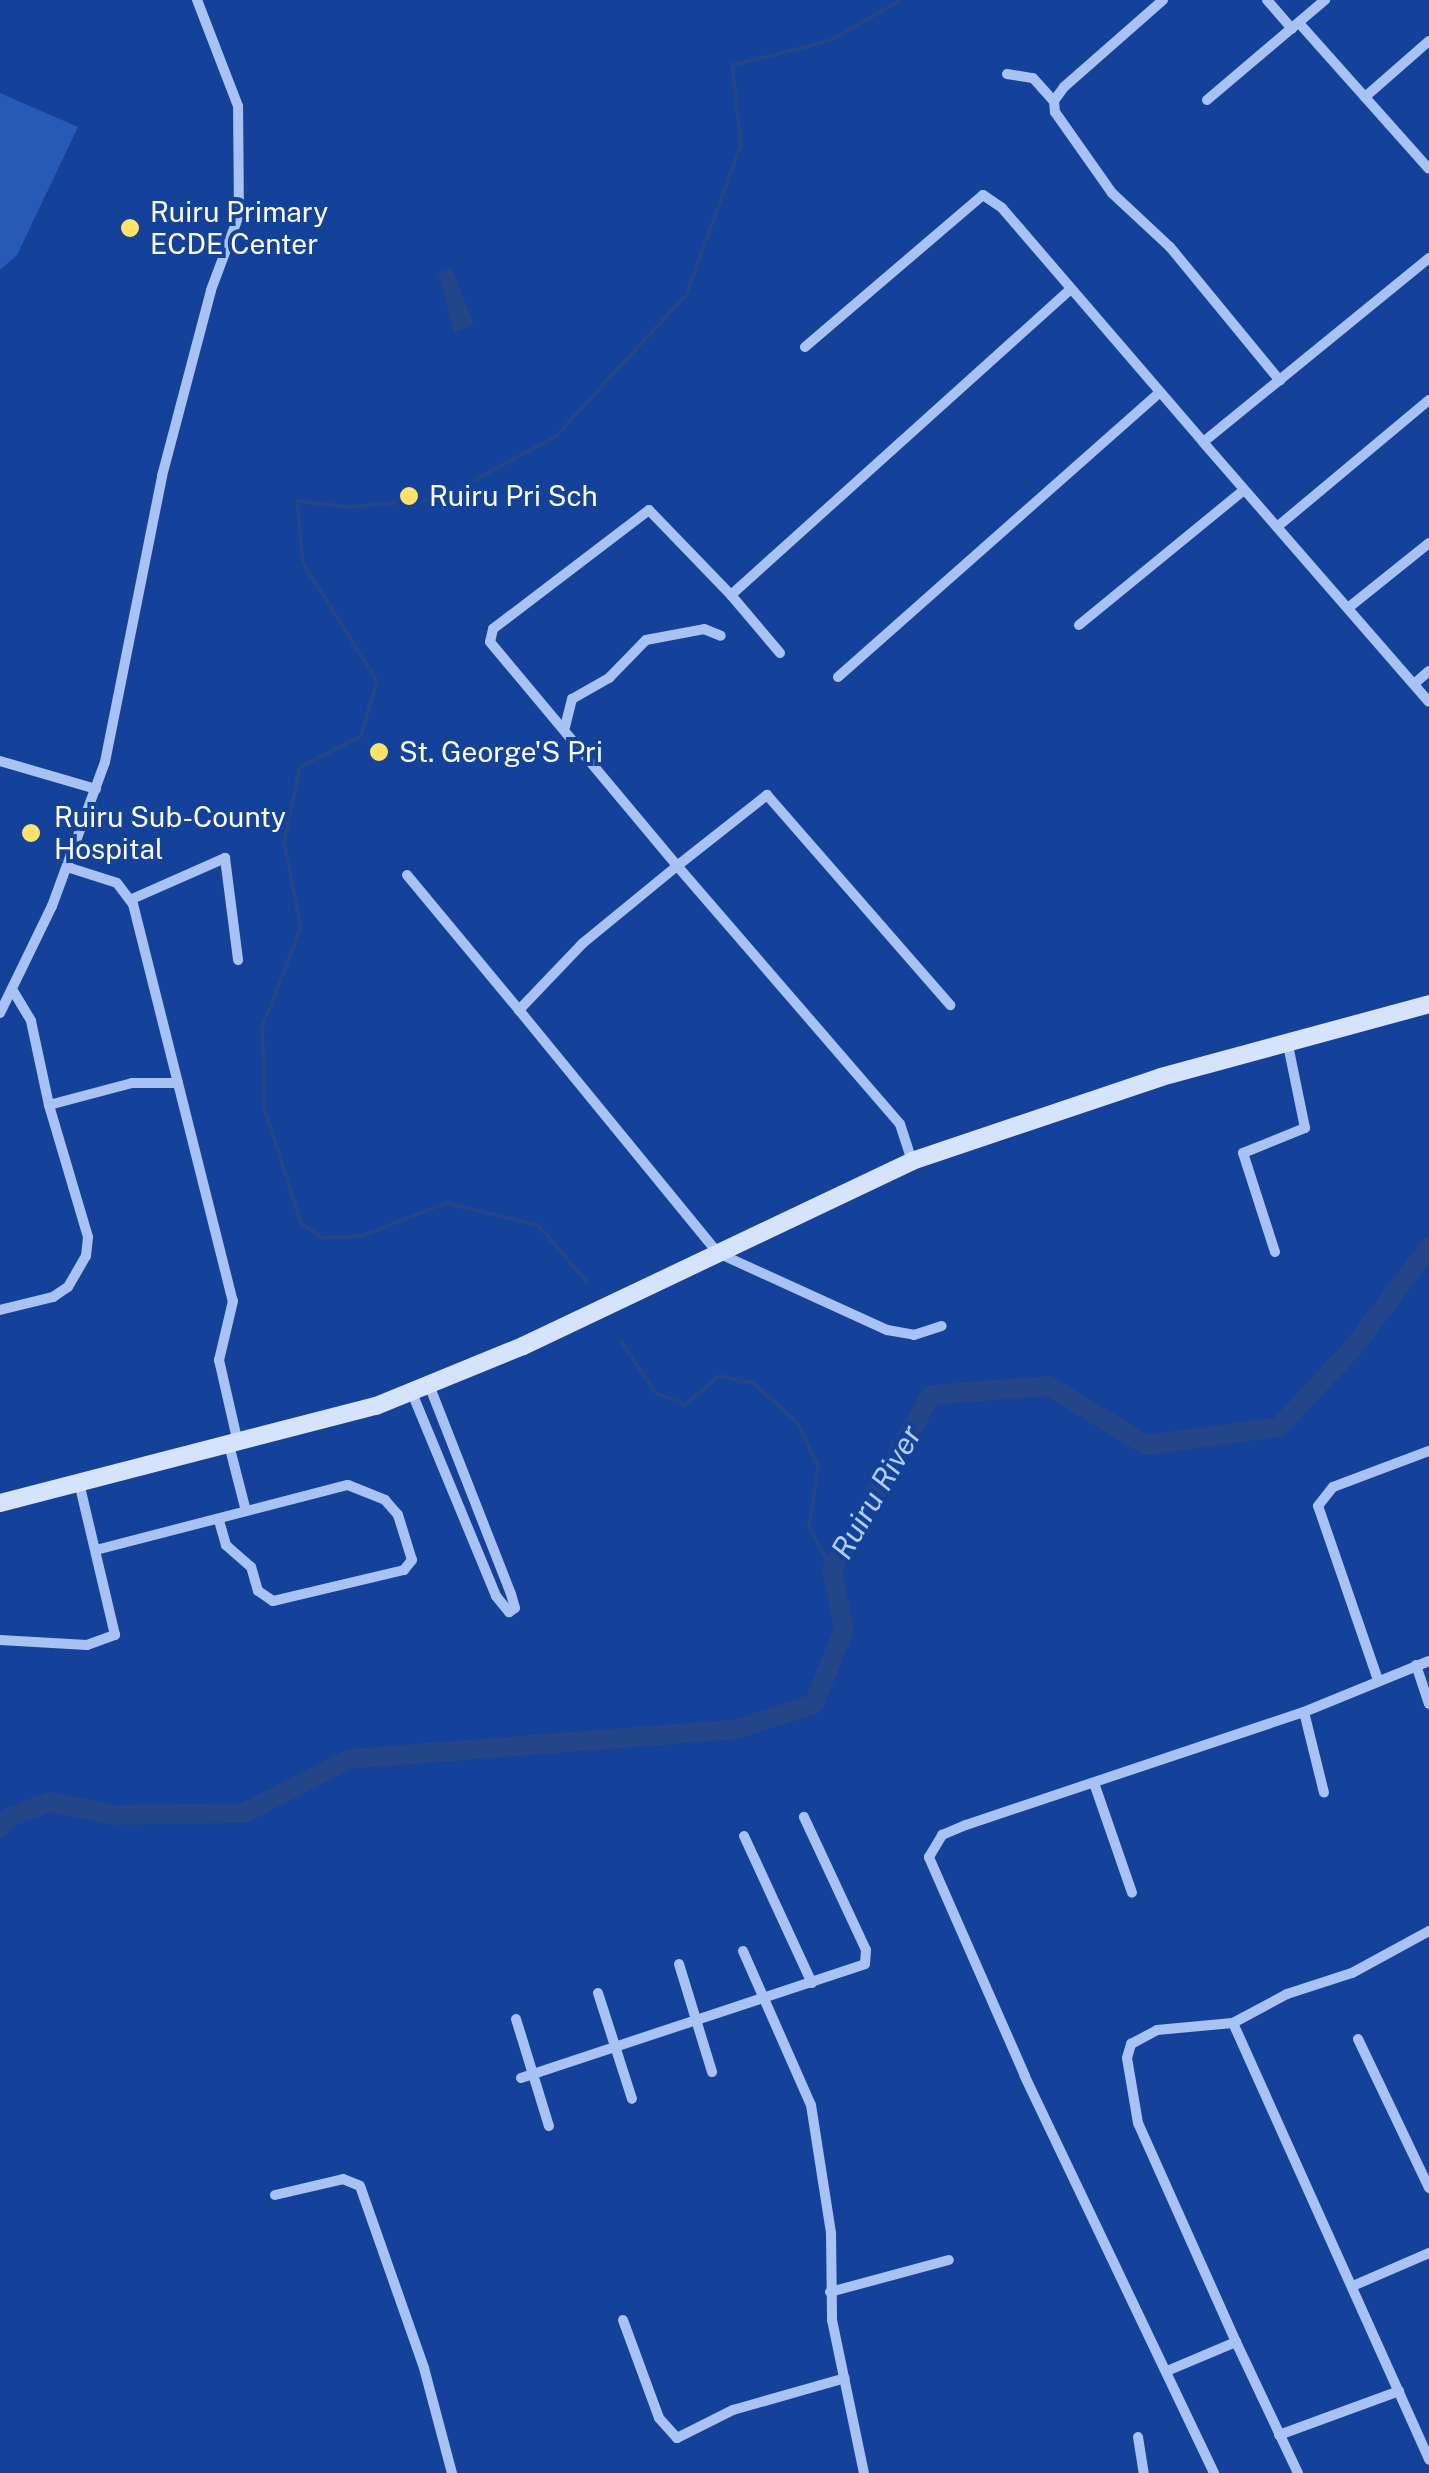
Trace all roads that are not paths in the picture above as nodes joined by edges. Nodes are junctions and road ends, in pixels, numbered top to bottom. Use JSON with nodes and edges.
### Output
{"nodes":[{"id":1,"x":197,"y":0,"type":"edge"},
{"id":2,"x":1164,"y":0,"type":"edge"},
{"id":3,"x":1267,"y":0,"type":"edge"},
{"id":4,"x":1326,"y":0,"type":"edge"},
{"id":5,"x":1296,"y":26,"type":"junction"},
{"id":6,"x":1429,"y":41,"type":"edge"},
{"id":7,"x":1007,"y":74,"type":"dead end"},
{"id":8,"x":1364,"y":97,"type":"junction"},
{"id":9,"x":1207,"y":100,"type":"dead end"},
{"id":10,"x":1054,"y":101,"type":"junction"},
{"id":11,"x":1429,"y":169,"type":"edge"},
{"id":12,"x":1429,"y":258,"type":"edge"},
{"id":13,"x":1069,"y":291,"type":"junction"},
{"id":14,"x":805,"y":347,"type":"dead end"},
{"id":15,"x":1280,"y":381,"type":"junction"},
{"id":16,"x":1158,"y":395,"type":"junction"},
{"id":17,"x":1429,"y":400,"type":"edge"},
{"id":18,"x":1203,"y":442,"type":"junction"},
{"id":19,"x":1244,"y":490,"type":"junction"},
{"id":20,"x":1277,"y":527,"type":"junction"},
{"id":21,"x":1429,"y":543,"type":"edge"},
{"id":22,"x":731,"y":595,"type":"junction"},
{"id":23,"x":1348,"y":608,"type":"junction"},
{"id":24,"x":1079,"y":625,"type":"dead end"},
{"id":25,"x":721,"y":636,"type":"dead end"},
{"id":26,"x":780,"y":653,"type":"dead end"},
{"id":27,"x":1429,"y":671,"type":"edge"},
{"id":28,"x":838,"y":677,"type":"dead end"},
{"id":29,"x":1414,"y":684,"type":"junction"},
{"id":30,"x":1429,"y":702,"type":"edge"},
{"id":31,"x":565,"y":728,"type":"junction"},
{"id":32,"x":0,"y":760,"type":"edge"},
{"id":33,"x":96,"y":788,"type":"junction"},
{"id":34,"x":677,"y":866,"type":"junction"},
{"id":35,"x":67,"y":868,"type":"junction"},
{"id":36,"x":407,"y":876,"type":"dead end"},
{"id":37,"x":132,"y":899,"type":"junction"},
{"id":38,"x":238,"y":960,"type":"dead end"},
{"id":39,"x":12,"y":989,"type":"junction"},
{"id":40,"x":950,"y":1004,"type":"dead end"},
{"id":41,"x":1429,"y":1004,"type":"edge"},
{"id":42,"x":519,"y":1010,"type":"junction"},
{"id":43,"x":0,"y":1013,"type":"edge"},
{"id":44,"x":1287,"y":1040,"type":"junction"},
{"id":45,"x":178,"y":1083,"type":"junction"},
{"id":46,"x":49,"y":1105,"type":"junction"},
{"id":47,"x":912,"y":1162,"type":"junction"},
{"id":48,"x":1275,"y":1252,"type":"dead end"},
{"id":49,"x":718,"y":1253,"type":"junction"},
{"id":50,"x":0,"y":1310,"type":"edge"},
{"id":51,"x":942,"y":1326,"type":"dead end"},
{"id":52,"x":421,"y":1390,"type":"junction"},
{"id":53,"x":234,"y":1444,"type":"junction"},
{"id":54,"x":452,"y":1444,"type":"junction"},
{"id":55,"x":436,"y":1450,"type":"junction"},
{"id":56,"x":1429,"y":1450,"type":"edge"},
{"id":57,"x":79,"y":1483,"type":"junction"},
{"id":58,"x":0,"y":1502,"type":"edge"},
{"id":59,"x":246,"y":1511,"type":"junction"},
{"id":60,"x":219,"y":1521,"type":"junction"},
{"id":61,"x":96,"y":1550,"type":"junction"},
{"id":62,"x":0,"y":1640,"type":"edge"},
{"id":63,"x":1429,"y":1661,"type":"edge"},
{"id":64,"x":1416,"y":1666,"type":"junction"},
{"id":65,"x":1378,"y":1680,"type":"junction"},
{"id":66,"x":1429,"y":1704,"type":"edge"},
{"id":67,"x":1304,"y":1712,"type":"junction"},
{"id":68,"x":1094,"y":1783,"type":"junction"},
{"id":69,"x":1324,"y":1793,"type":"dead end"},
{"id":70,"x":804,"y":1817,"type":"dead end"},
{"id":71,"x":744,"y":1836,"type":"dead end"},
{"id":72,"x":1132,"y":1893,"type":"dead end"},
{"id":73,"x":1429,"y":1932,"type":"edge"},
{"id":74,"x":742,"y":1952,"type":"dead end"},
{"id":75,"x":679,"y":1964,"type":"dead end"},
{"id":76,"x":812,"y":1983,"type":"junction"},
{"id":77,"x":598,"y":1993,"type":"dead end"},
{"id":78,"x":760,"y":1998,"type":"junction"},
{"id":79,"x":695,"y":2018,"type":"junction"},
{"id":80,"x":516,"y":2019,"type":"dead end"},
{"id":81,"x":1233,"y":2022,"type":"junction"},
{"id":82,"x":1358,"y":2040,"type":"dead end"},
{"id":83,"x":614,"y":2045,"type":"junction"},
{"id":84,"x":712,"y":2072,"type":"dead end"},
{"id":85,"x":526,"y":2076,"type":"junction"},
{"id":86,"x":632,"y":2099,"type":"dead end"},
{"id":87,"x":549,"y":2126,"type":"dead end"},
{"id":88,"x":1429,"y":2188,"type":"edge"},
{"id":89,"x":275,"y":2194,"type":"dead end"},
{"id":90,"x":1429,"y":2253,"type":"edge"},
{"id":91,"x":949,"y":2260,"type":"dead end"},
{"id":92,"x":1354,"y":2285,"type":"junction"},
{"id":93,"x":830,"y":2292,"type":"junction"},
{"id":94,"x":623,"y":2320,"type":"dead end"},
{"id":95,"x":1236,"y":2342,"type":"junction"},
{"id":96,"x":1167,"y":2372,"type":"junction"},
{"id":97,"x":845,"y":2378,"type":"junction"},
{"id":98,"x":1398,"y":2391,"type":"junction"},
{"id":99,"x":1279,"y":2435,"type":"junction"},
{"id":100,"x":1138,"y":2437,"type":"dead end"},
{"id":101,"x":1429,"y":2460,"type":"edge"},
{"id":102,"x":452,"y":2473,"type":"edge"},
{"id":103,"x":864,"y":2473,"type":"edge"},
{"id":104,"x":1144,"y":2473,"type":"edge"},
{"id":105,"x":1214,"y":2473,"type":"edge"},
{"id":106,"x":1298,"y":2473,"type":"edge"}],
"edges":[{"from":1,"to":33,"type":"street"},
{"from":2,"to":10,"type":"street"},
{"from":3,"to":5,"type":"street"},
{"from":4,"to":5,"type":"street"},
{"from":5,"to":8,"type":"street"},
{"from":5,"to":9,"type":"street"},
{"from":6,"to":8,"type":"street"},
{"from":7,"to":10,"type":"street"},
{"from":8,"to":11,"type":"street"},
{"from":10,"to":15,"type":"street"},
{"from":12,"to":15,"type":"street"},
{"from":13,"to":14,"type":"street"},
{"from":13,"to":16,"type":"street"},
{"from":13,"to":22,"type":"street"},
{"from":15,"to":18,"type":"street"},
{"from":16,"to":18,"type":"street"},
{"from":16,"to":28,"type":"street"},
{"from":17,"to":20,"type":"street"},
{"from":18,"to":19,"type":"street"},
{"from":19,"to":20,"type":"street"},
{"from":19,"to":24,"type":"street"},
{"from":20,"to":23,"type":"street"},
{"from":21,"to":23,"type":"street"},
{"from":22,"to":26,"type":"street"},
{"from":22,"to":31,"type":"street"},
{"from":23,"to":29,"type":"street"},
{"from":25,"to":31,"type":"street"},
{"from":27,"to":29,"type":"street"},
{"from":29,"to":30,"type":"street"},
{"from":31,"to":34,"type":"street"},
{"from":32,"to":33,"type":"street"},
{"from":33,"to":35,"type":"street"},
{"from":34,"to":40,"type":"street"},
{"from":34,"to":42,"type":"street"},
{"from":34,"to":47,"type":"street"},
{"from":35,"to":37,"type":"street"},
{"from":35,"to":39,"type":"street"},
{"from":36,"to":42,"type":"street"},
{"from":37,"to":38,"type":"street"},
{"from":37,"to":45,"type":"street"},
{"from":39,"to":43,"type":"street"},
{"from":39,"to":46,"type":"street"},
{"from":41,"to":44,"type":"main road"},
{"from":42,"to":49,"type":"street"},
{"from":44,"to":47,"type":"main road"},
{"from":44,"to":48,"type":"street"},
{"from":45,"to":46,"type":"street"},
{"from":45,"to":53,"type":"street"},
{"from":46,"to":50,"type":"street"},
{"from":47,"to":49,"type":"main road"},
{"from":49,"to":51,"type":"street"},
{"from":49,"to":52,"type":"main road"},
{"from":52,"to":53,"type":"main road"},
{"from":52,"to":54,"type":"street"},
{"from":52,"to":55,"type":"street"},
{"from":53,"to":57,"type":"main road"},
{"from":53,"to":59,"type":"street"},
{"from":54,"to":55,"type":"street"},
{"from":54,"to":55,"type":"street"},
{"from":56,"to":65,"type":"street"},
{"from":57,"to":58,"type":"main road"},
{"from":57,"to":61,"type":"street"},
{"from":59,"to":60,"type":"street"},
{"from":59,"to":60,"type":"street"},
{"from":60,"to":61,"type":"street"},
{"from":61,"to":62,"type":"street"},
{"from":63,"to":64,"type":"street"},
{"from":64,"to":65,"type":"street"},
{"from":64,"to":66,"type":"street"},
{"from":65,"to":67,"type":"street"},
{"from":67,"to":68,"type":"street"},
{"from":67,"to":69,"type":"street"},
{"from":68,"to":72,"type":"street"},
{"from":68,"to":96,"type":"street"},
{"from":70,"to":76,"type":"street"},
{"from":71,"to":76,"type":"street"},
{"from":73,"to":81,"type":"street"},
{"from":74,"to":78,"type":"street"},
{"from":75,"to":79,"type":"street"},
{"from":76,"to":78,"type":"street"},
{"from":77,"to":83,"type":"street"},
{"from":78,"to":79,"type":"street"},
{"from":78,"to":93,"type":"street"},
{"from":79,"to":83,"type":"street"},
{"from":79,"to":84,"type":"street"},
{"from":80,"to":85,"type":"street"},
{"from":81,"to":92,"type":"street"},
{"from":81,"to":95,"type":"street"},
{"from":82,"to":88,"type":"street"},
{"from":83,"to":85,"type":"street"},
{"from":83,"to":86,"type":"street"},
{"from":85,"to":87,"type":"street"},
{"from":89,"to":102,"type":"street"},
{"from":90,"to":92,"type":"street"},
{"from":91,"to":93,"type":"street"},
{"from":92,"to":98,"type":"street"},
{"from":93,"to":97,"type":"street"},
{"from":94,"to":97,"type":"street"},
{"from":95,"to":96,"type":"street"},
{"from":95,"to":99,"type":"street"},
{"from":96,"to":105,"type":"street"},
{"from":97,"to":103,"type":"street"},
{"from":98,"to":99,"type":"street"},
{"from":98,"to":101,"type":"street"},
{"from":99,"to":106,"type":"street"},
{"from":100,"to":104,"type":"street"}]}
